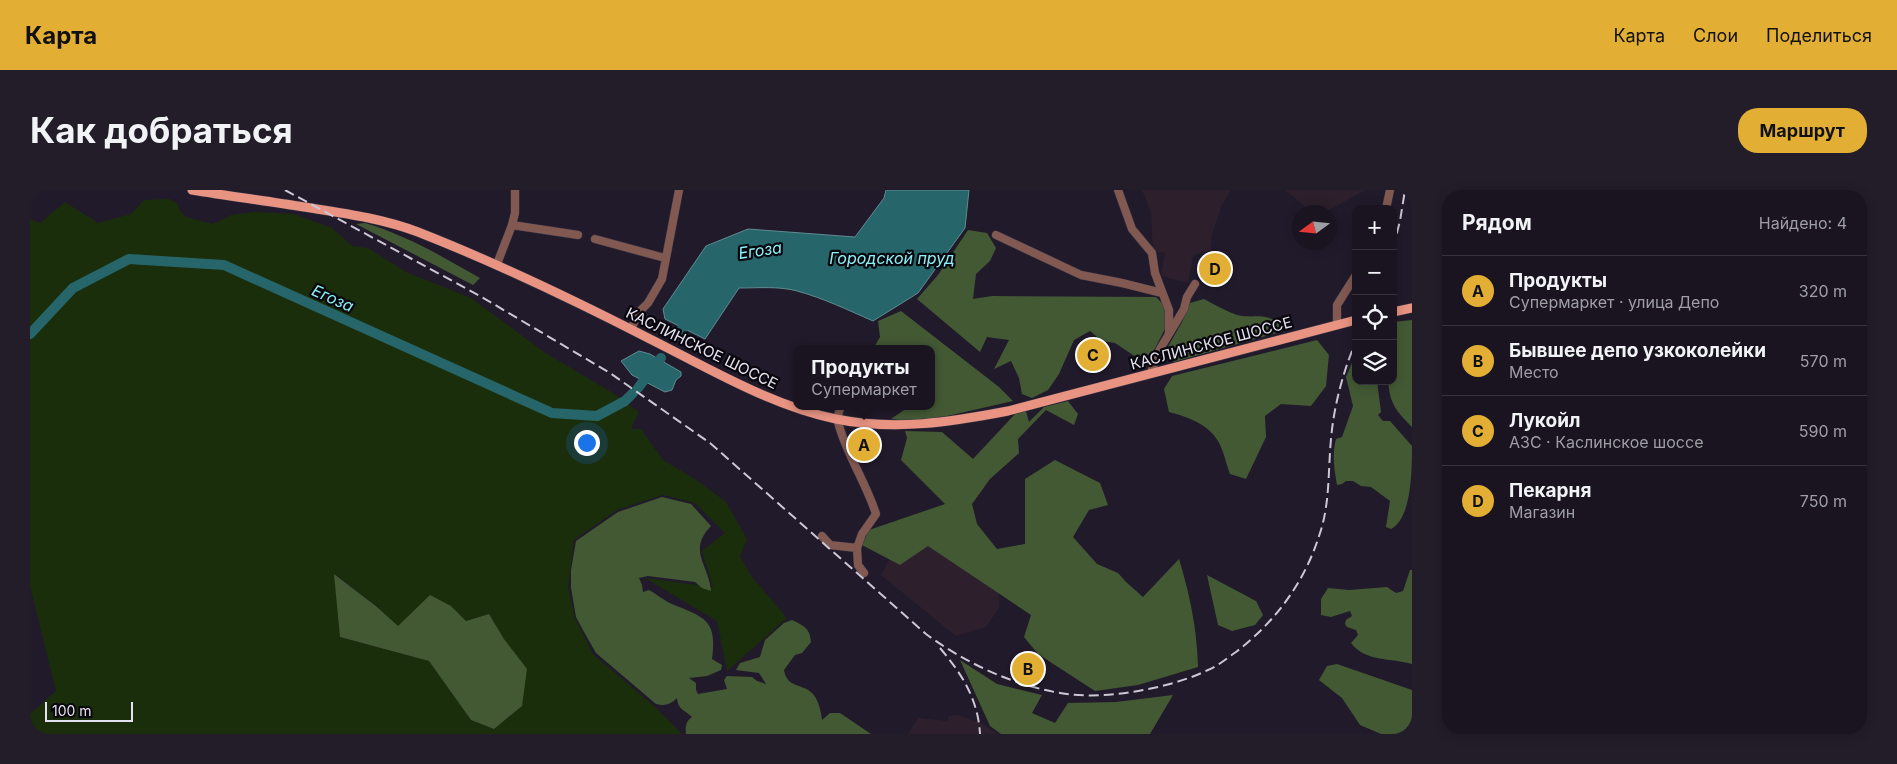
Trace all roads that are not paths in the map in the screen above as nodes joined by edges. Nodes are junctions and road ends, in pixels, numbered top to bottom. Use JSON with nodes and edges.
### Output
{"nodes":[{"id":1,"x":192,"y":190,"type":"edge"},
{"id":2,"x":515,"y":190,"type":"edge"},
{"id":3,"x":679,"y":190,"type":"edge"},
{"id":4,"x":1118,"y":190,"type":"edge"},
{"id":5,"x":1390,"y":190,"type":"edge"},
{"id":6,"x":1387,"y":205,"type":"edge"},
{"id":7,"x":512,"y":225,"type":"junction"},
{"id":8,"x":578,"y":235,"type":"dead end"},
{"id":9,"x":996,"y":235,"type":"dead end"},
{"id":10,"x":595,"y":239,"type":"dead end"},
{"id":11,"x":666,"y":258,"type":"junction"},
{"id":12,"x":497,"y":264,"type":"junction"},
{"id":13,"x":1352,"y":282,"type":"edge"},
{"id":14,"x":1195,"y":284,"type":"dead end"},
{"id":15,"x":1162,"y":293,"type":"junction"},
{"id":16,"x":1412,"y":308,"type":"edge"},
{"id":17,"x":1397,"y":311,"type":"edge"},
{"id":18,"x":1352,"y":321,"type":"edge"},
{"id":19,"x":1336,"y":324,"type":"junction"},
{"id":20,"x":630,"y":329,"type":"junction"},
{"id":21,"x":1169,"y":334,"type":"junction"},
{"id":22,"x":1151,"y":372,"type":"junction"},
{"id":23,"x":793,"y":406,"type":"edge"},
{"id":24,"x":803,"y":410,"type":"edge"},
{"id":25,"x":839,"y":410,"type":"edge"},
{"id":26,"x":837,"y":420,"type":"junction"},
{"id":27,"x":822,"y":536,"type":"dead end"},
{"id":28,"x":857,"y":548,"type":"junction"},
{"id":29,"x":864,"y":573,"type":"dead end"}],
"edges":[{"from":1,"to":12,"type":"main road","name":"КАСЛИНСКОЕ ШОССЕ"},
{"from":2,"to":7,"type":"street"},
{"from":3,"to":11,"type":"street"},
{"from":4,"to":15,"type":"street"},
{"from":5,"to":6,"type":"street"},
{"from":7,"to":8,"type":"street"},
{"from":7,"to":12,"type":"street"},
{"from":9,"to":15,"type":"street"},
{"from":10,"to":11,"type":"street"},
{"from":11,"to":20,"type":"street"},
{"from":12,"to":20,"type":"main road","name":"КАСЛИНСКОЕ ШОССЕ"},
{"from":13,"to":19,"type":"street"},
{"from":14,"to":21,"type":"street"},
{"from":15,"to":21,"type":"street"},
{"from":16,"to":17,"type":"main road"},
{"from":18,"to":19,"type":"main road","name":"КАСЛИНСКОЕ ШОССЕ"},
{"from":19,"to":22,"type":"main road","name":"КАСЛИНСКОЕ ШОССЕ"},
{"from":20,"to":23,"type":"main road","name":"КАСЛИНСКОЕ ШОССЕ"},
{"from":21,"to":22,"type":"street"},
{"from":22,"to":26,"type":"main road","name":"КАСЛИНСКОЕ ШОССЕ"},
{"from":24,"to":26,"type":"main road","name":"КАСЛИНСКОЕ ШОССЕ"},
{"from":25,"to":26,"type":"street"},
{"from":26,"to":28,"type":"street"},
{"from":27,"to":28,"type":"street"},
{"from":28,"to":29,"type":"street"}]}
